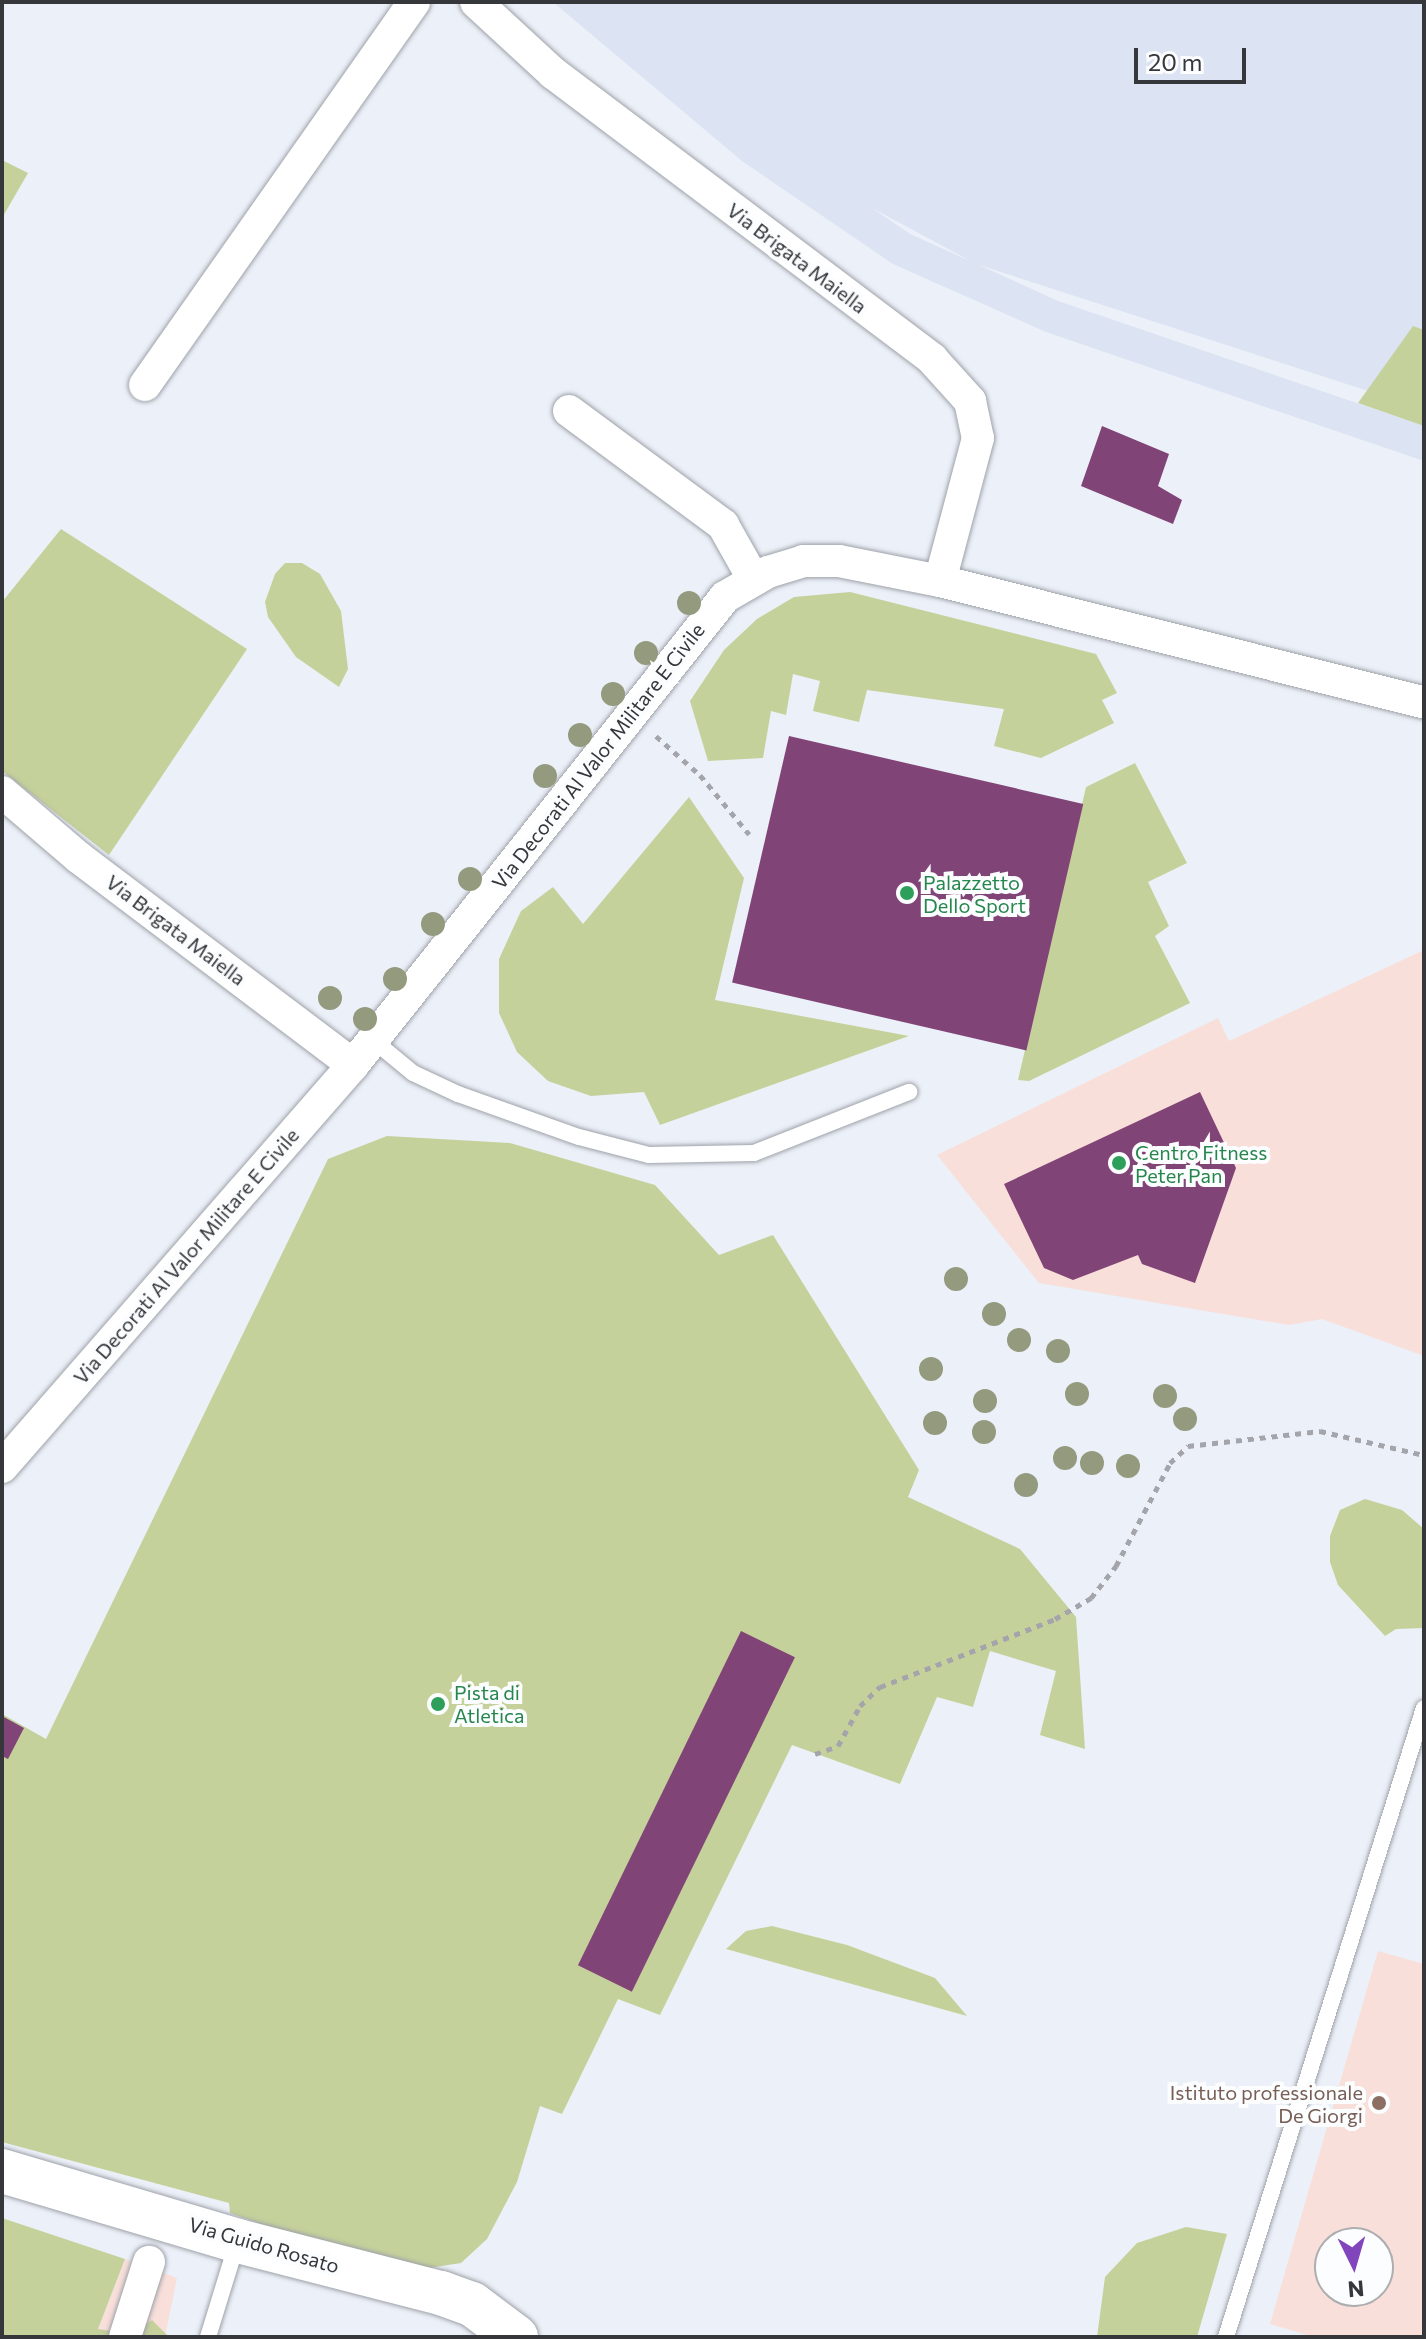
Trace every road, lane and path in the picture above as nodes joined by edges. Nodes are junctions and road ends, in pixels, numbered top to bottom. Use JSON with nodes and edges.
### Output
{"nodes":[{"id":1,"x":414,"y":2,"type":"edge"},
{"id":2,"x":476,"y":2,"type":"edge"},
{"id":3,"x":145,"y":385,"type":"dead end"},
{"id":4,"x":569,"y":411,"type":"dead end"},
{"id":5,"x":754,"y":580,"type":"junction"},
{"id":6,"x":940,"y":581,"type":"junction"},
{"id":7,"x":1424,"y":703,"type":"edge"},
{"id":8,"x":631,"y":714,"type":"junction"},
{"id":9,"x":2,"y":792,"type":"edge"},
{"id":10,"x":749,"y":834,"type":"dead end"},
{"id":11,"x":373,"y":1040,"type":"junction"},
{"id":12,"x":353,"y":1065,"type":"junction"},
{"id":13,"x":909,"y":1092,"type":"dead end"},
{"id":14,"x":1424,"y":1455,"type":"edge"},
{"id":15,"x":2,"y":1467,"type":"edge"},
{"id":16,"x":1424,"y":1708,"type":"edge"},
{"id":17,"x":815,"y":1754,"type":"dead end"},
{"id":18,"x":2,"y":2171,"type":"edge"},
{"id":19,"x":238,"y":2241,"type":"junction"},
{"id":20,"x":149,"y":2262,"type":"dead end"},
{"id":21,"x":125,"y":2337,"type":"edge"},
{"id":22,"x":208,"y":2337,"type":"edge"},
{"id":23,"x":516,"y":2337,"type":"edge"},
{"id":24,"x":1226,"y":2337,"type":"edge"}],
"edges":[{"from":1,"to":3,"type":"street"},
{"from":2,"to":6,"type":"street","name":"Via Brigata Maiella"},
{"from":4,"to":5,"type":"street"},
{"from":5,"to":6,"type":"street","name":"Via Decorati Al Valor Militare E Civile"},
{"from":5,"to":8,"type":"street","name":"Via Decorati Al Valor Militare E Civile"},
{"from":6,"to":7,"type":"street","name":"Via Decorati Al Valor Militare E Civile"},
{"from":8,"to":10,"type":"path"},
{"from":8,"to":11,"type":"street","name":"Via Decorati Al Valor Militare E Civile"},
{"from":9,"to":12,"type":"street","name":"Via Brigata Maiella"},
{"from":11,"to":12,"type":"street","name":"Via Decorati Al Valor Militare E Civile"},
{"from":11,"to":13,"type":"lane"},
{"from":12,"to":15,"type":"street","name":"Via Decorati Al Valor Militare E Civile"},
{"from":14,"to":17,"type":"path"},
{"from":16,"to":24,"type":"lane"},
{"from":18,"to":19,"type":"street","name":"Via Guido Rosato"},
{"from":19,"to":22,"type":"lane"},
{"from":19,"to":23,"type":"street","name":"Via Guido Rosato"},
{"from":20,"to":21,"type":"street"}]}
